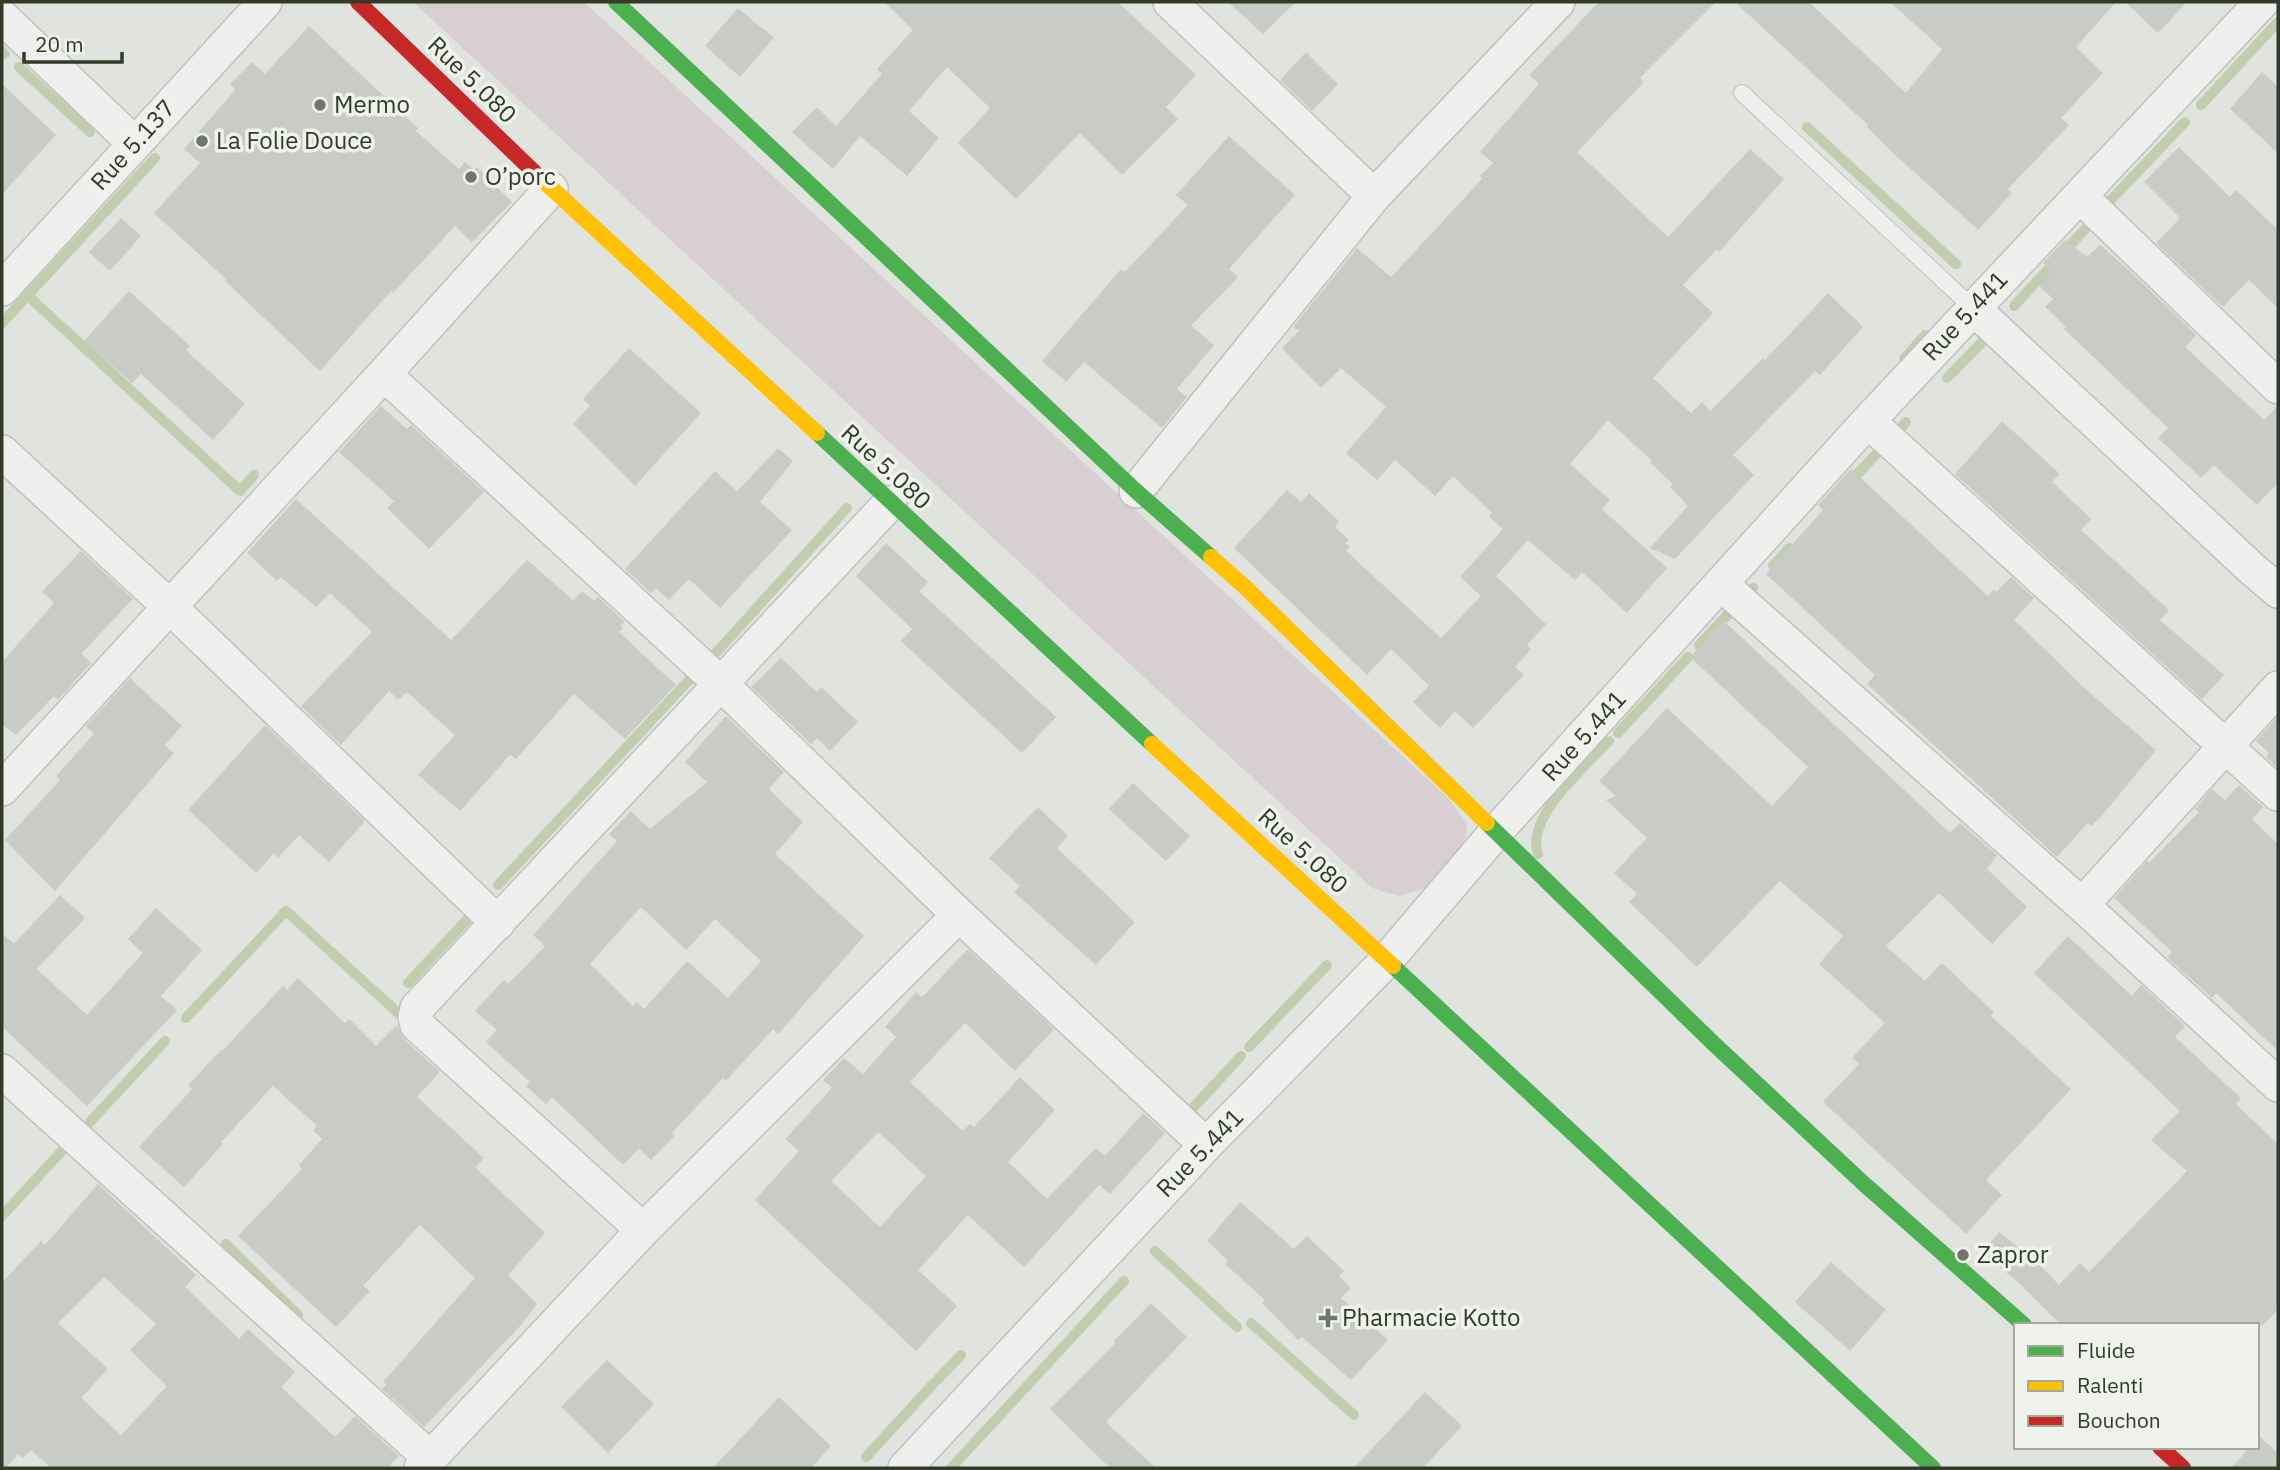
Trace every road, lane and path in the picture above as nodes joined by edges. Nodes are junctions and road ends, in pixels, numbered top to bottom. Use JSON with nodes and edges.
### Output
{"nodes":[{"id":1,"x":265,"y":2,"type":"edge"},
{"id":2,"x":358,"y":2,"type":"edge"},
{"id":3,"x":616,"y":2,"type":"edge"},
{"id":4,"x":1170,"y":2,"type":"edge"},
{"id":5,"x":1558,"y":2,"type":"edge"},
{"id":6,"x":2262,"y":2,"type":"edge"},
{"id":7,"x":2,"y":17,"type":"edge"},
{"id":8,"x":1742,"y":93,"type":"dead end"},
{"id":9,"x":134,"y":143,"type":"junction"},
{"id":10,"x":551,"y":189,"type":"junction"},
{"id":11,"x":1374,"y":196,"type":"junction"},
{"id":12,"x":2080,"y":196,"type":"junction"},
{"id":13,"x":2,"y":289,"type":"edge"},
{"id":14,"x":1972,"y":307,"type":"junction"},
{"id":15,"x":384,"y":374,"type":"junction"},
{"id":16,"x":2278,"y":387,"type":"edge"},
{"id":17,"x":1868,"y":421,"type":"junction"},
{"id":18,"x":2,"y":452,"type":"edge"},
{"id":19,"x":1136,"y":491,"type":"junction"},
{"id":20,"x":890,"y":503,"type":"junction"},
{"id":21,"x":1721,"y":584,"type":"junction"},
{"id":22,"x":2278,"y":591,"type":"edge"},
{"id":23,"x":170,"y":607,"type":"junction"},
{"id":24,"x":721,"y":684,"type":"junction"},
{"id":25,"x":2278,"y":688,"type":"edge"},
{"id":26,"x":2225,"y":745,"type":"junction"},
{"id":27,"x":2,"y":789,"type":"edge"},
{"id":28,"x":2278,"y":794,"type":"edge"},
{"id":29,"x":1495,"y":833,"type":"junction"},
{"id":30,"x":2082,"y":905,"type":"junction"},
{"id":31,"x":959,"y":915,"type":"junction"},
{"id":32,"x":498,"y":923,"type":"junction"},
{"id":33,"x":1387,"y":961,"type":"junction"},
{"id":34,"x":2,"y":1071,"type":"edge"},
{"id":35,"x":2278,"y":1085,"type":"edge"},
{"id":36,"x":1206,"y":1145,"type":"junction"},
{"id":37,"x":643,"y":1230,"type":"junction"},
{"id":38,"x":2022,"y":1323,"type":"edge"},
{"id":39,"x":2162,"y":1449,"type":"edge"},
{"id":40,"x":425,"y":1463,"type":"edge"},
{"id":41,"x":905,"y":1468,"type":"edge"},
{"id":42,"x":1933,"y":1468,"type":"edge"},
{"id":43,"x":2183,"y":1468,"type":"edge"}],
"edges":[{"from":1,"to":9,"type":"street","name":"Rue 5.137"},
{"from":2,"to":10,"type":"main road","name":"Rue 5.080"},
{"from":3,"to":19,"type":"main road"},
{"from":4,"to":11,"type":"street"},
{"from":5,"to":11,"type":"street"},
{"from":6,"to":12,"type":"street","name":"Rue 5.441"},
{"from":7,"to":9,"type":"street"},
{"from":8,"to":14,"type":"lane"},
{"from":9,"to":13,"type":"street","name":"Rue 5.137"},
{"from":10,"to":15,"type":"street"},
{"from":10,"to":20,"type":"main road","name":"Rue 5.080"},
{"from":11,"to":19,"type":"street"},
{"from":12,"to":14,"type":"street","name":"Rue 5.441"},
{"from":12,"to":16,"type":"street"},
{"from":14,"to":17,"type":"street","name":"Rue 5.441"},
{"from":14,"to":22,"type":"street"},
{"from":15,"to":23,"type":"street"},
{"from":15,"to":24,"type":"street"},
{"from":17,"to":21,"type":"street","name":"Rue 5.441"},
{"from":17,"to":26,"type":"street"},
{"from":18,"to":23,"type":"street"},
{"from":19,"to":29,"type":"main road"},
{"from":20,"to":24,"type":"street"},
{"from":20,"to":33,"type":"main road","name":"Rue 5.080"},
{"from":21,"to":29,"type":"street","name":"Rue 5.441"},
{"from":21,"to":30,"type":"street"},
{"from":23,"to":27,"type":"street"},
{"from":23,"to":32,"type":"street"},
{"from":24,"to":31,"type":"street"},
{"from":24,"to":32,"type":"street"},
{"from":25,"to":26,"type":"street"},
{"from":26,"to":28,"type":"street"},
{"from":26,"to":30,"type":"street"},
{"from":29,"to":33,"type":"street","name":"Rue 5.441"},
{"from":29,"to":38,"type":"main road"},
{"from":30,"to":35,"type":"street"},
{"from":31,"to":36,"type":"street"},
{"from":31,"to":37,"type":"street"},
{"from":32,"to":37,"type":"street"},
{"from":33,"to":36,"type":"street","name":"Rue 5.441"},
{"from":33,"to":42,"type":"main road","name":"Rue 5.080"},
{"from":34,"to":40,"type":"street"},
{"from":36,"to":41,"type":"street","name":"Rue 5.441"},
{"from":37,"to":40,"type":"street"},
{"from":39,"to":43,"type":"main road"}]}
